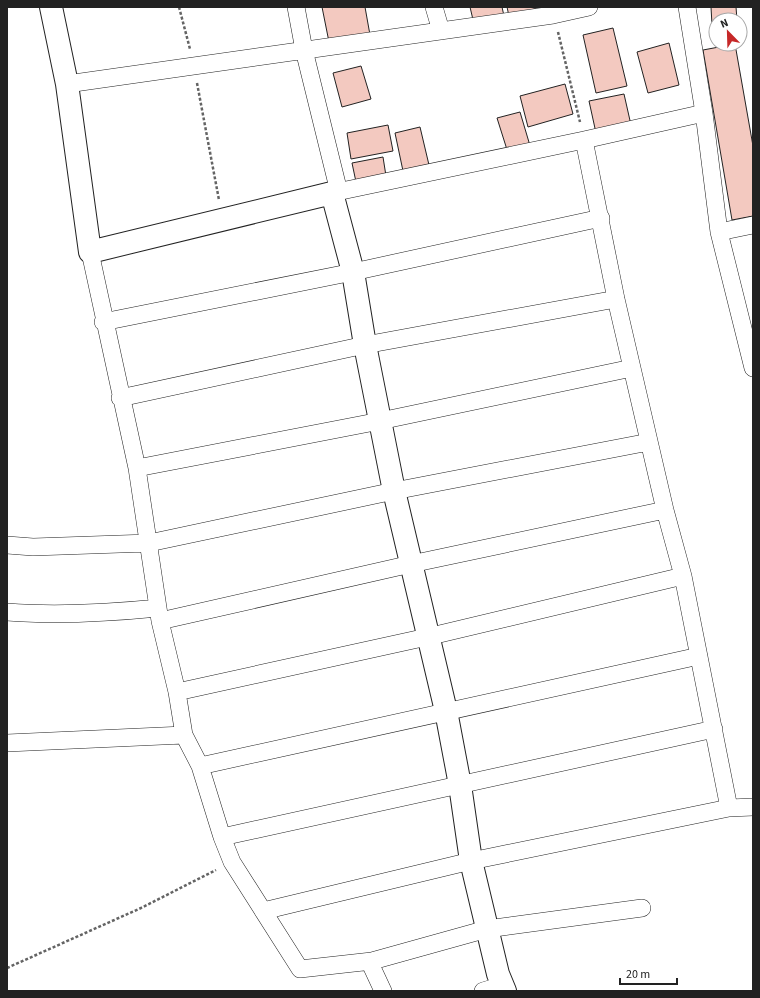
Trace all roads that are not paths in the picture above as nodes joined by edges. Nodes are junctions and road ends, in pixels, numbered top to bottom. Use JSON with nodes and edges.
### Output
{"nodes":[{"id":1,"x":51,"y":7,"type":"edge"},
{"id":2,"x":296,"y":7,"type":"edge"},
{"id":3,"x":434,"y":7,"type":"edge"},
{"id":4,"x":589,"y":7,"type":"edge"},
{"id":5,"x":687,"y":7,"type":"edge"},
{"id":6,"x":553,"y":11,"type":"edge"},
{"id":7,"x":441,"y":31,"type":"junction"},
{"id":8,"x":304,"y":50,"type":"junction"},
{"id":9,"x":67,"y":84,"type":"junction"},
{"id":10,"x":704,"y":113,"type":"junction"},
{"id":11,"x":584,"y":140,"type":"junction"},
{"id":12,"x":335,"y":193,"type":"junction"},
{"id":13,"x":600,"y":218,"type":"junction"},
{"id":14,"x":753,"y":225,"type":"edge"},
{"id":15,"x":719,"y":232,"type":"junction"},
{"id":16,"x":90,"y":252,"type":"junction"},
{"id":17,"x":353,"y":272,"type":"junction"},
{"id":18,"x":616,"y":299,"type":"junction"},
{"id":19,"x":103,"y":322,"type":"junction"},
{"id":20,"x":365,"y":345,"type":"junction"},
{"id":21,"x":750,"y":347,"type":"edge"},
{"id":22,"x":632,"y":368,"type":"junction"},
{"id":23,"x":753,"y":368,"type":"edge"},
{"id":24,"x":120,"y":398,"type":"junction"},
{"id":25,"x":380,"y":421,"type":"junction"},
{"id":26,"x":649,"y":442,"type":"junction"},
{"id":27,"x":136,"y":468,"type":"junction"},
{"id":28,"x":394,"y":491,"type":"junction"},
{"id":29,"x":665,"y":510,"type":"junction"},
{"id":30,"x":149,"y":543,"type":"junction"},
{"id":31,"x":7,"y":545,"type":"edge"},
{"id":32,"x":411,"y":564,"type":"junction"},
{"id":33,"x":683,"y":576,"type":"junction"},
{"id":34,"x":7,"y":612,"type":"edge"},
{"id":35,"x":159,"y":614,"type":"junction"},
{"id":36,"x":427,"y":637,"type":"junction"},
{"id":37,"x":699,"y":656,"type":"junction"},
{"id":38,"x":177,"y":692,"type":"junction"},
{"id":39,"x":446,"y":711,"type":"junction"},
{"id":40,"x":714,"y":729,"type":"junction"},
{"id":41,"x":184,"y":735,"type":"junction"},
{"id":42,"x":7,"y":743,"type":"edge"},
{"id":43,"x":200,"y":766,"type":"junction"},
{"id":44,"x":460,"y":784,"type":"junction"},
{"id":45,"x":753,"y":807,"type":"edge"},
{"id":46,"x":730,"y":808,"type":"junction"},
{"id":47,"x":222,"y":837,"type":"junction"},
{"id":48,"x":471,"y":861,"type":"junction"},
{"id":49,"x":642,"y":908,"type":"dead end"},
{"id":50,"x":263,"y":911,"type":"junction"},
{"id":51,"x":487,"y":929,"type":"junction"},
{"id":52,"x":372,"y":961,"type":"junction"},
{"id":53,"x":497,"y":989,"type":"edge"},
{"id":54,"x":383,"y":991,"type":"edge"}],
"edges":[{"from":1,"to":9,"type":"street"},
{"from":2,"to":8,"type":"street"},
{"from":3,"to":7,"type":"street"},
{"from":4,"to":6,"type":"street"},
{"from":5,"to":10,"type":"street"},
{"from":6,"to":7,"type":"street"},
{"from":7,"to":8,"type":"street"},
{"from":8,"to":9,"type":"street"},
{"from":8,"to":12,"type":"street"},
{"from":9,"to":16,"type":"street"},
{"from":10,"to":11,"type":"street"},
{"from":10,"to":15,"type":"street"},
{"from":11,"to":12,"type":"street"},
{"from":11,"to":13,"type":"street"},
{"from":12,"to":16,"type":"street"},
{"from":12,"to":17,"type":"street"},
{"from":13,"to":17,"type":"street"},
{"from":13,"to":18,"type":"street"},
{"from":14,"to":15,"type":"street"},
{"from":15,"to":21,"type":"street"},
{"from":16,"to":19,"type":"street"},
{"from":17,"to":19,"type":"street"},
{"from":17,"to":20,"type":"street"},
{"from":18,"to":20,"type":"street"},
{"from":18,"to":22,"type":"street"},
{"from":19,"to":24,"type":"street"},
{"from":20,"to":24,"type":"street"},
{"from":20,"to":25,"type":"street"},
{"from":21,"to":23,"type":"street"},
{"from":22,"to":25,"type":"street"},
{"from":22,"to":26,"type":"street"},
{"from":24,"to":27,"type":"street"},
{"from":25,"to":27,"type":"street"},
{"from":25,"to":28,"type":"street"},
{"from":26,"to":28,"type":"street"},
{"from":26,"to":29,"type":"street"},
{"from":27,"to":30,"type":"street"},
{"from":28,"to":30,"type":"street"},
{"from":28,"to":32,"type":"street"},
{"from":29,"to":32,"type":"street"},
{"from":29,"to":33,"type":"street"},
{"from":30,"to":31,"type":"street"},
{"from":30,"to":35,"type":"street"},
{"from":32,"to":35,"type":"street"},
{"from":32,"to":36,"type":"street"},
{"from":33,"to":36,"type":"street"},
{"from":33,"to":37,"type":"street"},
{"from":34,"to":35,"type":"street"},
{"from":35,"to":38,"type":"street"},
{"from":36,"to":38,"type":"street"},
{"from":36,"to":39,"type":"street"},
{"from":37,"to":39,"type":"street"},
{"from":37,"to":40,"type":"street"},
{"from":38,"to":41,"type":"street"},
{"from":39,"to":43,"type":"street"},
{"from":39,"to":44,"type":"street"},
{"from":40,"to":44,"type":"street"},
{"from":40,"to":46,"type":"street"},
{"from":41,"to":42,"type":"street"},
{"from":41,"to":43,"type":"street"},
{"from":43,"to":47,"type":"street"},
{"from":44,"to":47,"type":"street"},
{"from":44,"to":48,"type":"street"},
{"from":45,"to":46,"type":"street"},
{"from":46,"to":48,"type":"street"},
{"from":47,"to":50,"type":"street"},
{"from":48,"to":50,"type":"street"},
{"from":48,"to":51,"type":"street"},
{"from":49,"to":51,"type":"street"},
{"from":50,"to":52,"type":"street"},
{"from":51,"to":52,"type":"street"},
{"from":51,"to":53,"type":"street"},
{"from":52,"to":54,"type":"street"}]}
